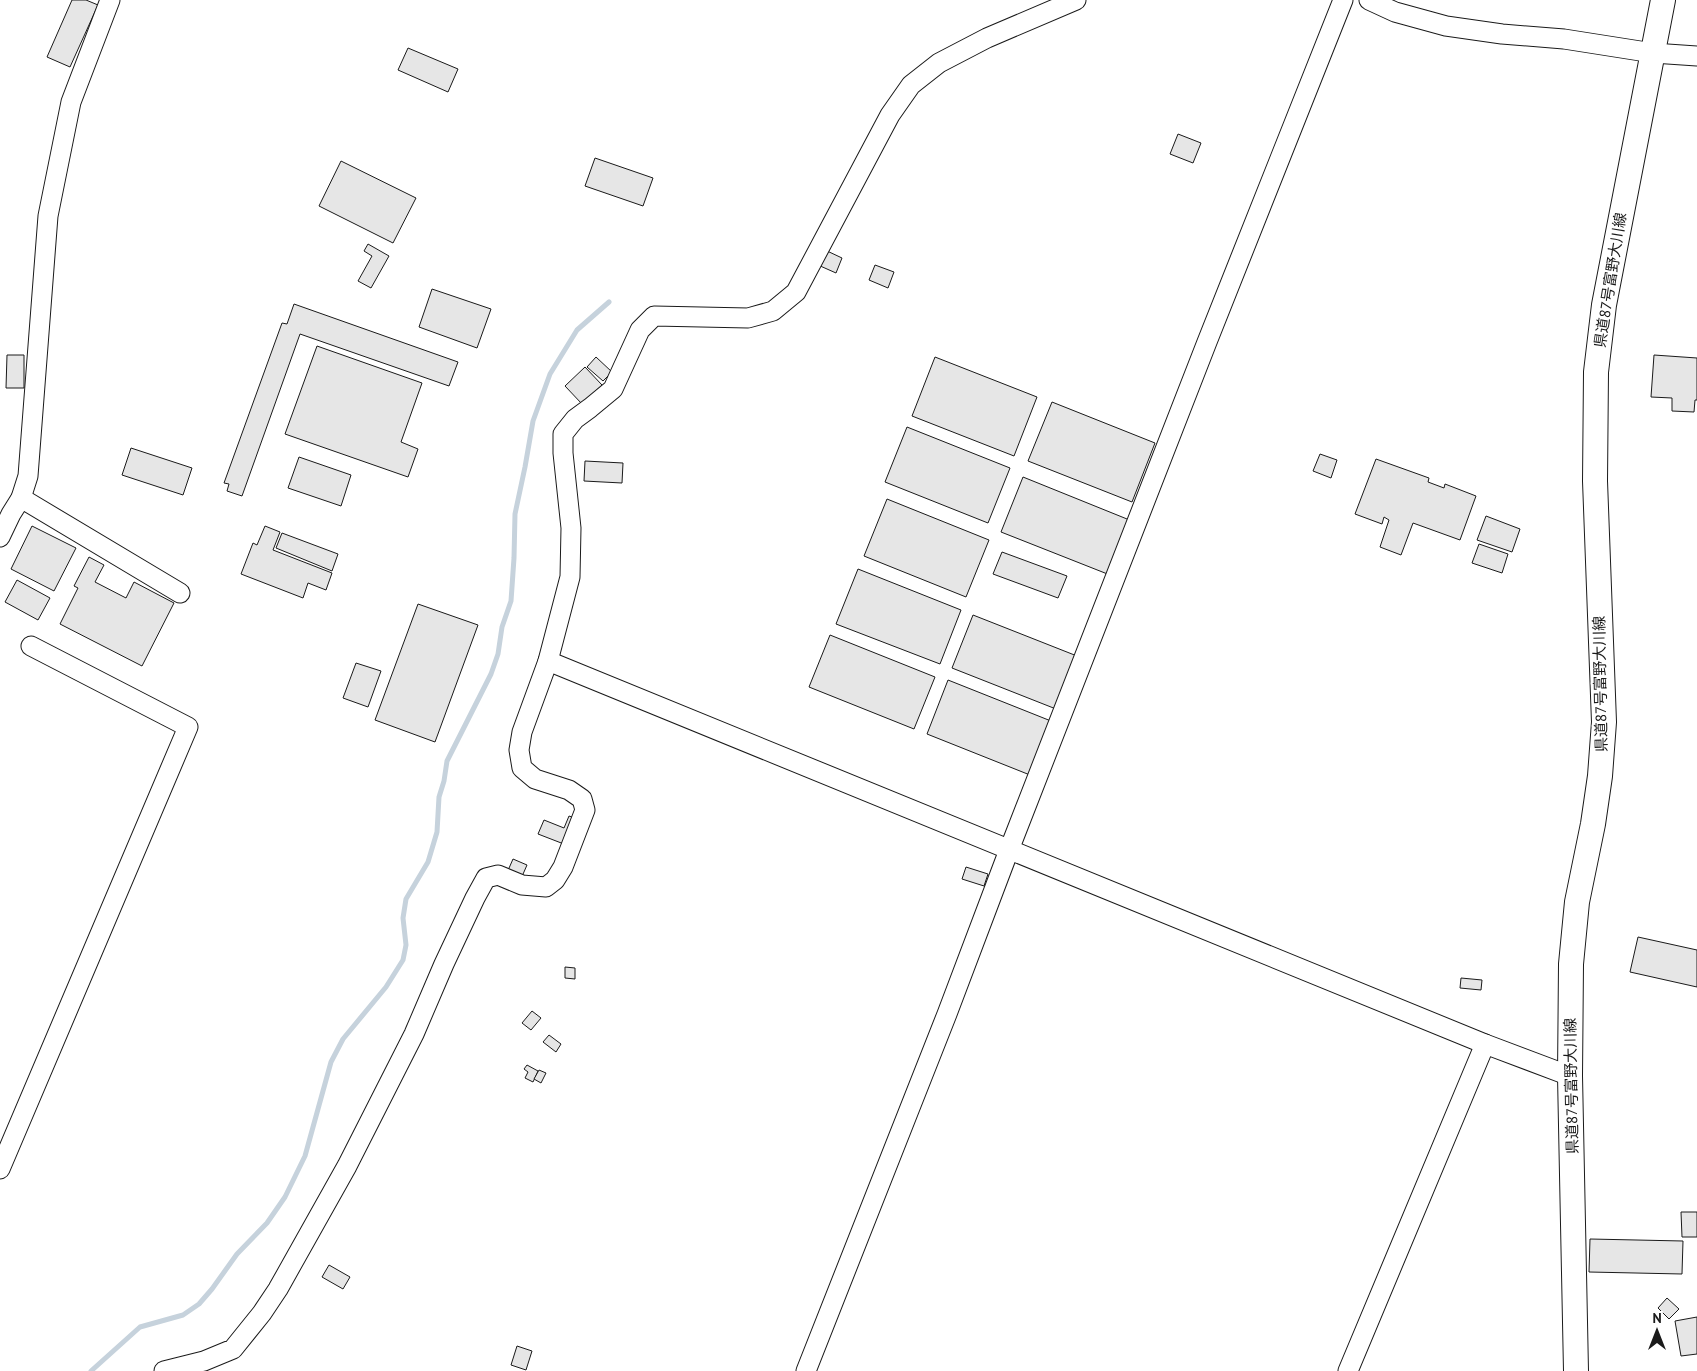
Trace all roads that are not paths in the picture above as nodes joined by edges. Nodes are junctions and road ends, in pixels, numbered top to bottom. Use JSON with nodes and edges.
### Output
{"nodes":[{"id":1,"x":110,"y":0,"type":"edge"},
{"id":2,"x":1076,"y":0,"type":"edge"},
{"id":3,"x":1343,"y":0,"type":"edge"},
{"id":4,"x":1369,"y":0,"type":"edge"},
{"id":5,"x":1663,"y":0,"type":"edge"},
{"id":6,"x":1653,"y":53,"type":"junction"},
{"id":7,"x":1697,"y":56,"type":"edge"},
{"id":8,"x":11,"y":507,"type":"edge"},
{"id":9,"x":0,"y":537,"type":"edge"},
{"id":10,"x":180,"y":593,"type":"dead end"},
{"id":11,"x":31,"y":646,"type":"dead end"},
{"id":12,"x":548,"y":661,"type":"junction"},
{"id":13,"x":1008,"y":850,"type":"junction"},
{"id":14,"x":1485,"y":1044,"type":"junction"},
{"id":15,"x":1570,"y":1076,"type":"junction"},
{"id":16,"x":0,"y":1169,"type":"edge"},
{"id":17,"x":164,"y":1371,"type":"edge"},
{"id":18,"x":806,"y":1371,"type":"edge"},
{"id":19,"x":1348,"y":1371,"type":"edge"},
{"id":20,"x":1576,"y":1371,"type":"edge"}],
"edges":[{"from":1,"to":8,"type":"street"},
{"from":2,"to":12,"type":"street"},
{"from":3,"to":13,"type":"street"},
{"from":4,"to":6,"type":"street"},
{"from":5,"to":6,"type":"main road","name":"県道87号富野大川線"},
{"from":6,"to":7,"type":"street"},
{"from":6,"to":15,"type":"main road","name":"県道87号富野大川線"},
{"from":8,"to":9,"type":"street"},
{"from":8,"to":10,"type":"street"},
{"from":11,"to":16,"type":"street"},
{"from":12,"to":13,"type":"street"},
{"from":12,"to":17,"type":"street"},
{"from":13,"to":14,"type":"street"},
{"from":13,"to":18,"type":"street"},
{"from":14,"to":15,"type":"street"},
{"from":14,"to":19,"type":"street"},
{"from":15,"to":20,"type":"main road","name":"県道87号富野大川線"}]}
